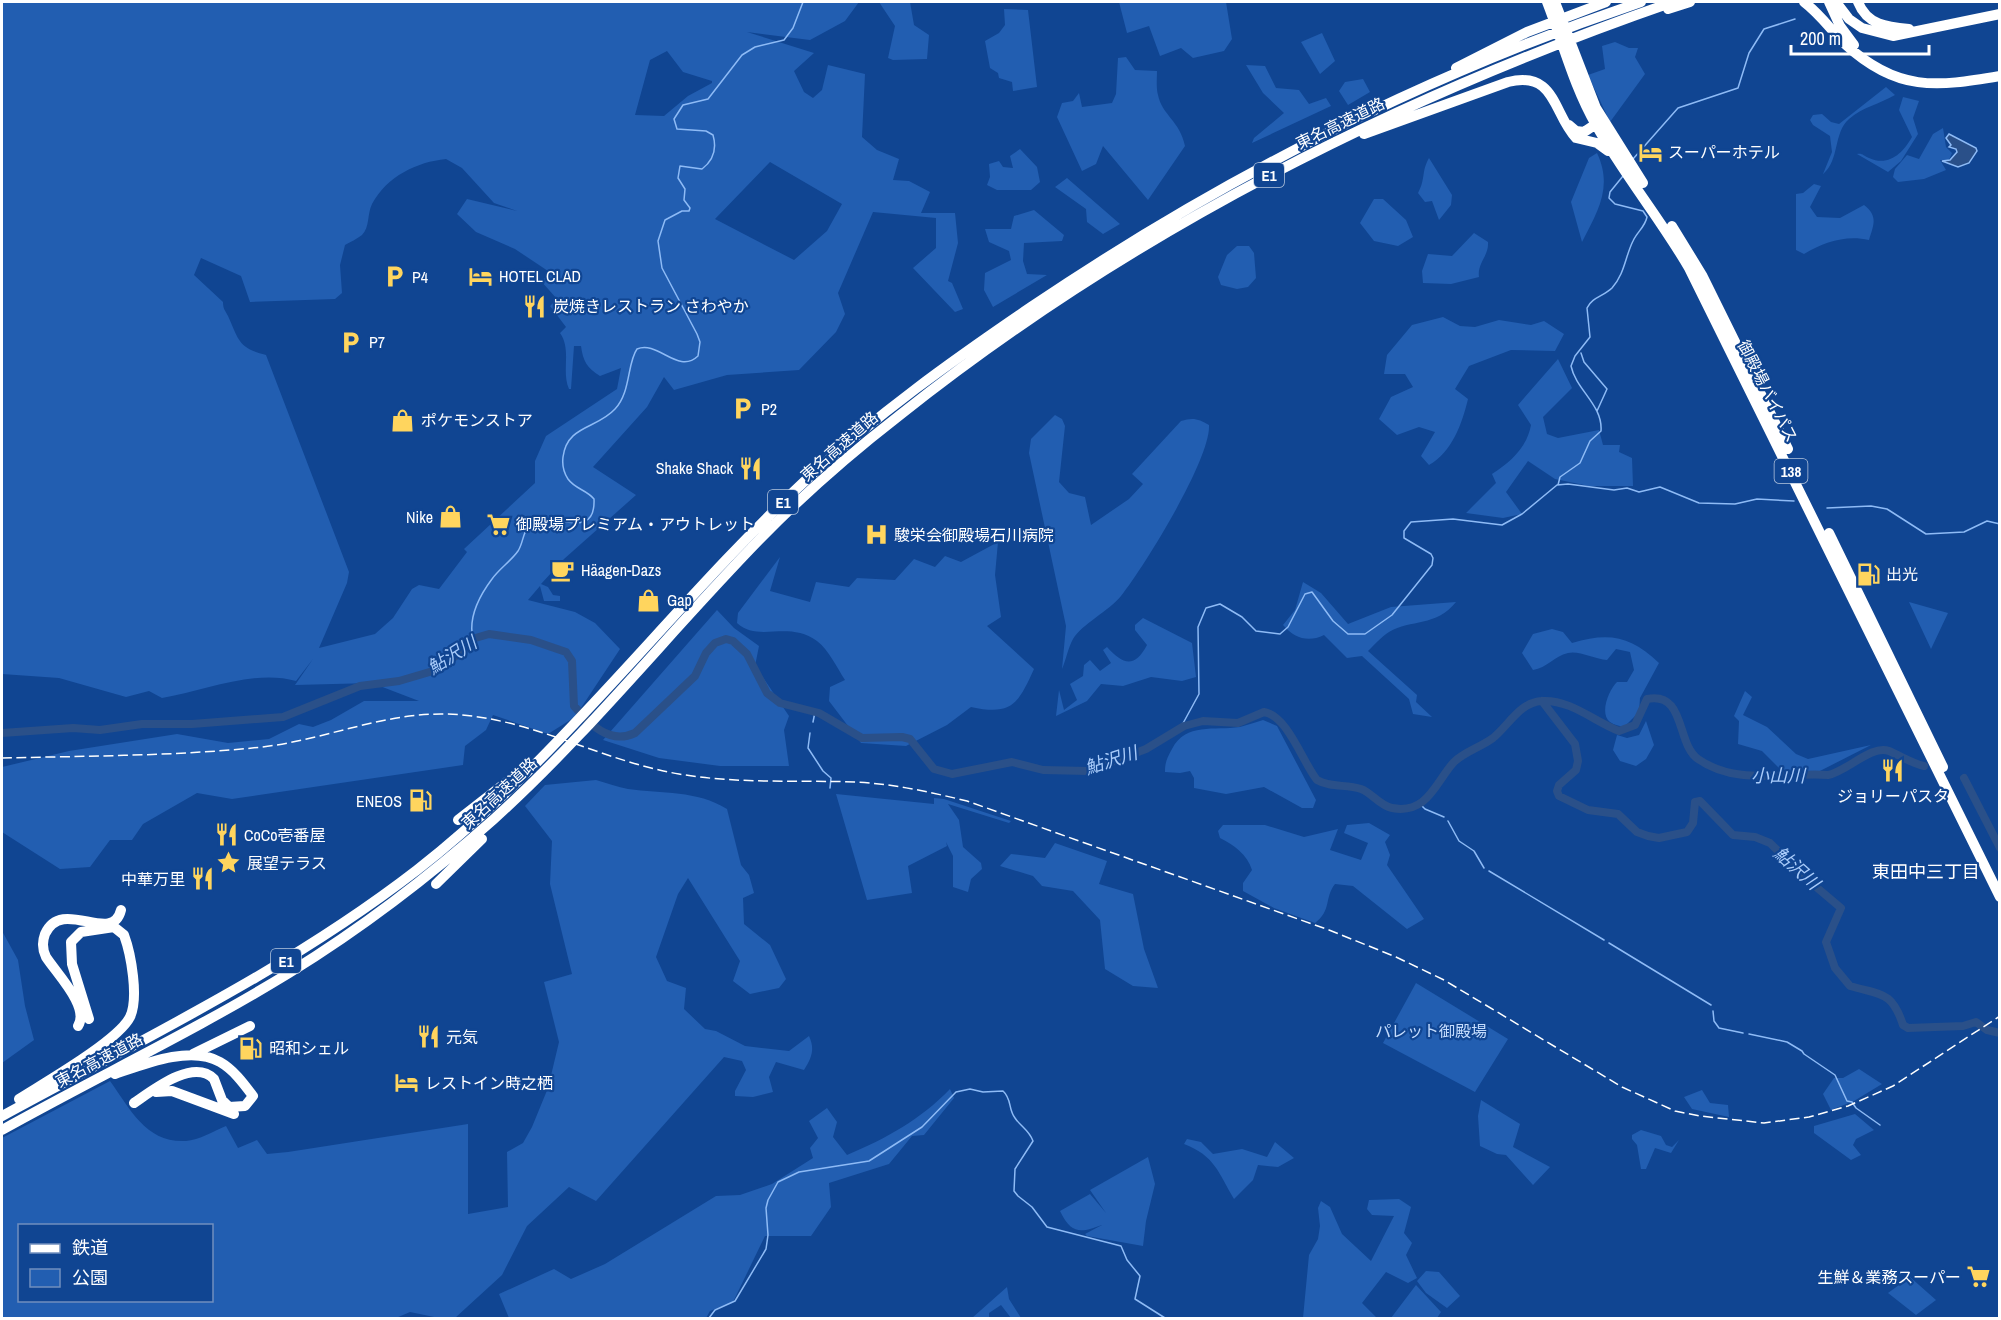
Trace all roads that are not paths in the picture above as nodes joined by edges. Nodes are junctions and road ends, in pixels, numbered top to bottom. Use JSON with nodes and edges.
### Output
{"nodes":[{"id":1,"x":1547,"y":2,"type":"edge"},
{"id":2,"x":1555,"y":2,"type":"edge"},
{"id":3,"x":1606,"y":2,"type":"edge"},
{"id":4,"x":1641,"y":2,"type":"edge"},
{"id":5,"x":1673,"y":2,"type":"edge"},
{"id":6,"x":1690,"y":2,"type":"edge"},
{"id":7,"x":1804,"y":2,"type":"edge"},
{"id":8,"x":1829,"y":2,"type":"edge"},
{"id":9,"x":1836,"y":2,"type":"edge"},
{"id":10,"x":1858,"y":2,"type":"edge"},
{"id":11,"x":2000,"y":14,"type":"edge"},
{"id":12,"x":1606,"y":25,"type":"junction"},
{"id":13,"x":1570,"y":27,"type":"junction"},
{"id":14,"x":1918,"y":29,"type":"junction"},
{"id":15,"x":1552,"y":34,"type":"junction"},
{"id":16,"x":1866,"y":59,"type":"junction"},
{"id":17,"x":2000,"y":76,"type":"edge"},
{"id":18,"x":1583,"y":80,"type":"junction"},
{"id":19,"x":1563,"y":116,"type":"junction"},
{"id":20,"x":1594,"y":123,"type":"junction"},
{"id":21,"x":1628,"y":167,"type":"junction"},
{"id":22,"x":1282,"y":169,"type":"junction"},
{"id":23,"x":999,"y":336,"type":"junction"},
{"id":24,"x":607,"y":698,"type":"junction"},
{"id":25,"x":541,"y":763,"type":"junction"},
{"id":26,"x":535,"y":781,"type":"junction"},
{"id":27,"x":458,"y":820,"type":"dead end"},
{"id":28,"x":1982,"y":855,"type":"junction"},
{"id":29,"x":2000,"y":883,"type":"edge"},
{"id":30,"x":436,"y":884,"type":"dead end"},
{"id":31,"x":2000,"y":897,"type":"edge"},
{"id":32,"x":122,"y":910,"type":"dead end"},
{"id":33,"x":89,"y":1019,"type":"dead end"},
{"id":34,"x":78,"y":1026,"type":"dead end"},
{"id":35,"x":250,"y":1026,"type":"dead end"},
{"id":36,"x":186,"y":1056,"type":"junction"},
{"id":37,"x":59,"y":1098,"type":"junction"},
{"id":38,"x":259,"y":1102,"type":"dead end"},
{"id":39,"x":2,"y":1114,"type":"edge"},
{"id":40,"x":2,"y":1130,"type":"edge"}],
"edges":[{"from":1,"to":20,"type":"highway","name":"御殿場バイパス","number":"138"},
{"from":2,"to":18,"type":"highway","name":"御殿場バイパス","number":"138"},
{"from":3,"to":13,"type":"highway"},
{"from":4,"to":13,"type":"highway","name":"東名高速道路","number":"E1"},
{"from":5,"to":12,"type":"highway","name":"東名高速道路","number":"E1"},
{"from":6,"to":12,"type":"highway"},
{"from":7,"to":16,"type":"highway"},
{"from":8,"to":16,"type":"highway"},
{"from":9,"to":14,"type":"highway"},
{"from":10,"to":14,"type":"highway"},
{"from":11,"to":14,"type":"highway"},
{"from":12,"to":13,"type":"highway","name":"東名高速道路","number":"E1"},
{"from":13,"to":15,"type":"highway"},
{"from":13,"to":15,"type":"highway","name":"東名高速道路","number":"E1"},
{"from":15,"to":22,"type":"highway","name":"東名高速道路","number":"E1"},
{"from":15,"to":23,"type":"highway","name":"東名高速道路","number":"E1"},
{"from":16,"to":17,"type":"highway"},
{"from":18,"to":20,"type":"highway"},
{"from":18,"to":21,"type":"highway","name":"御殿場バイパス","number":"138"},
{"from":19,"to":20,"type":"highway"},
{"from":19,"to":21,"type":"highway"},
{"from":19,"to":22,"type":"highway"},
{"from":20,"to":21,"type":"highway","name":"御殿場バイパス","number":"138"},
{"from":21,"to":28,"type":"highway","name":"御殿場バイパス","number":"138"},
{"from":22,"to":23,"type":"highway","name":"東名高速道路","number":"E1"},
{"from":23,"to":24,"type":"highway","name":"東名高速道路","number":"E1"},
{"from":24,"to":25,"type":"highway","name":"東名高速道路","number":"E1"},
{"from":24,"to":25,"type":"highway"},
{"from":25,"to":26,"type":"highway","name":"東名高速道路","number":"E1"},
{"from":25,"to":27,"type":"highway"},
{"from":25,"to":39,"type":"highway","name":"東名高速道路","number":"E1"},
{"from":26,"to":30,"type":"highway"},
{"from":26,"to":37,"type":"highway","name":"東名高速道路","number":"E1"},
{"from":28,"to":29,"type":"highway","name":"御殿場バイパス","number":"138"},
{"from":28,"to":31,"type":"highway","name":"御殿場バイパス","number":"138"},
{"from":32,"to":34,"type":"highway"},
{"from":33,"to":39,"type":"highway"},
{"from":35,"to":36,"type":"highway"},
{"from":36,"to":37,"type":"highway"},
{"from":36,"to":38,"type":"highway"},
{"from":37,"to":40,"type":"highway","name":"東名高速道路","number":"E1"}]}
